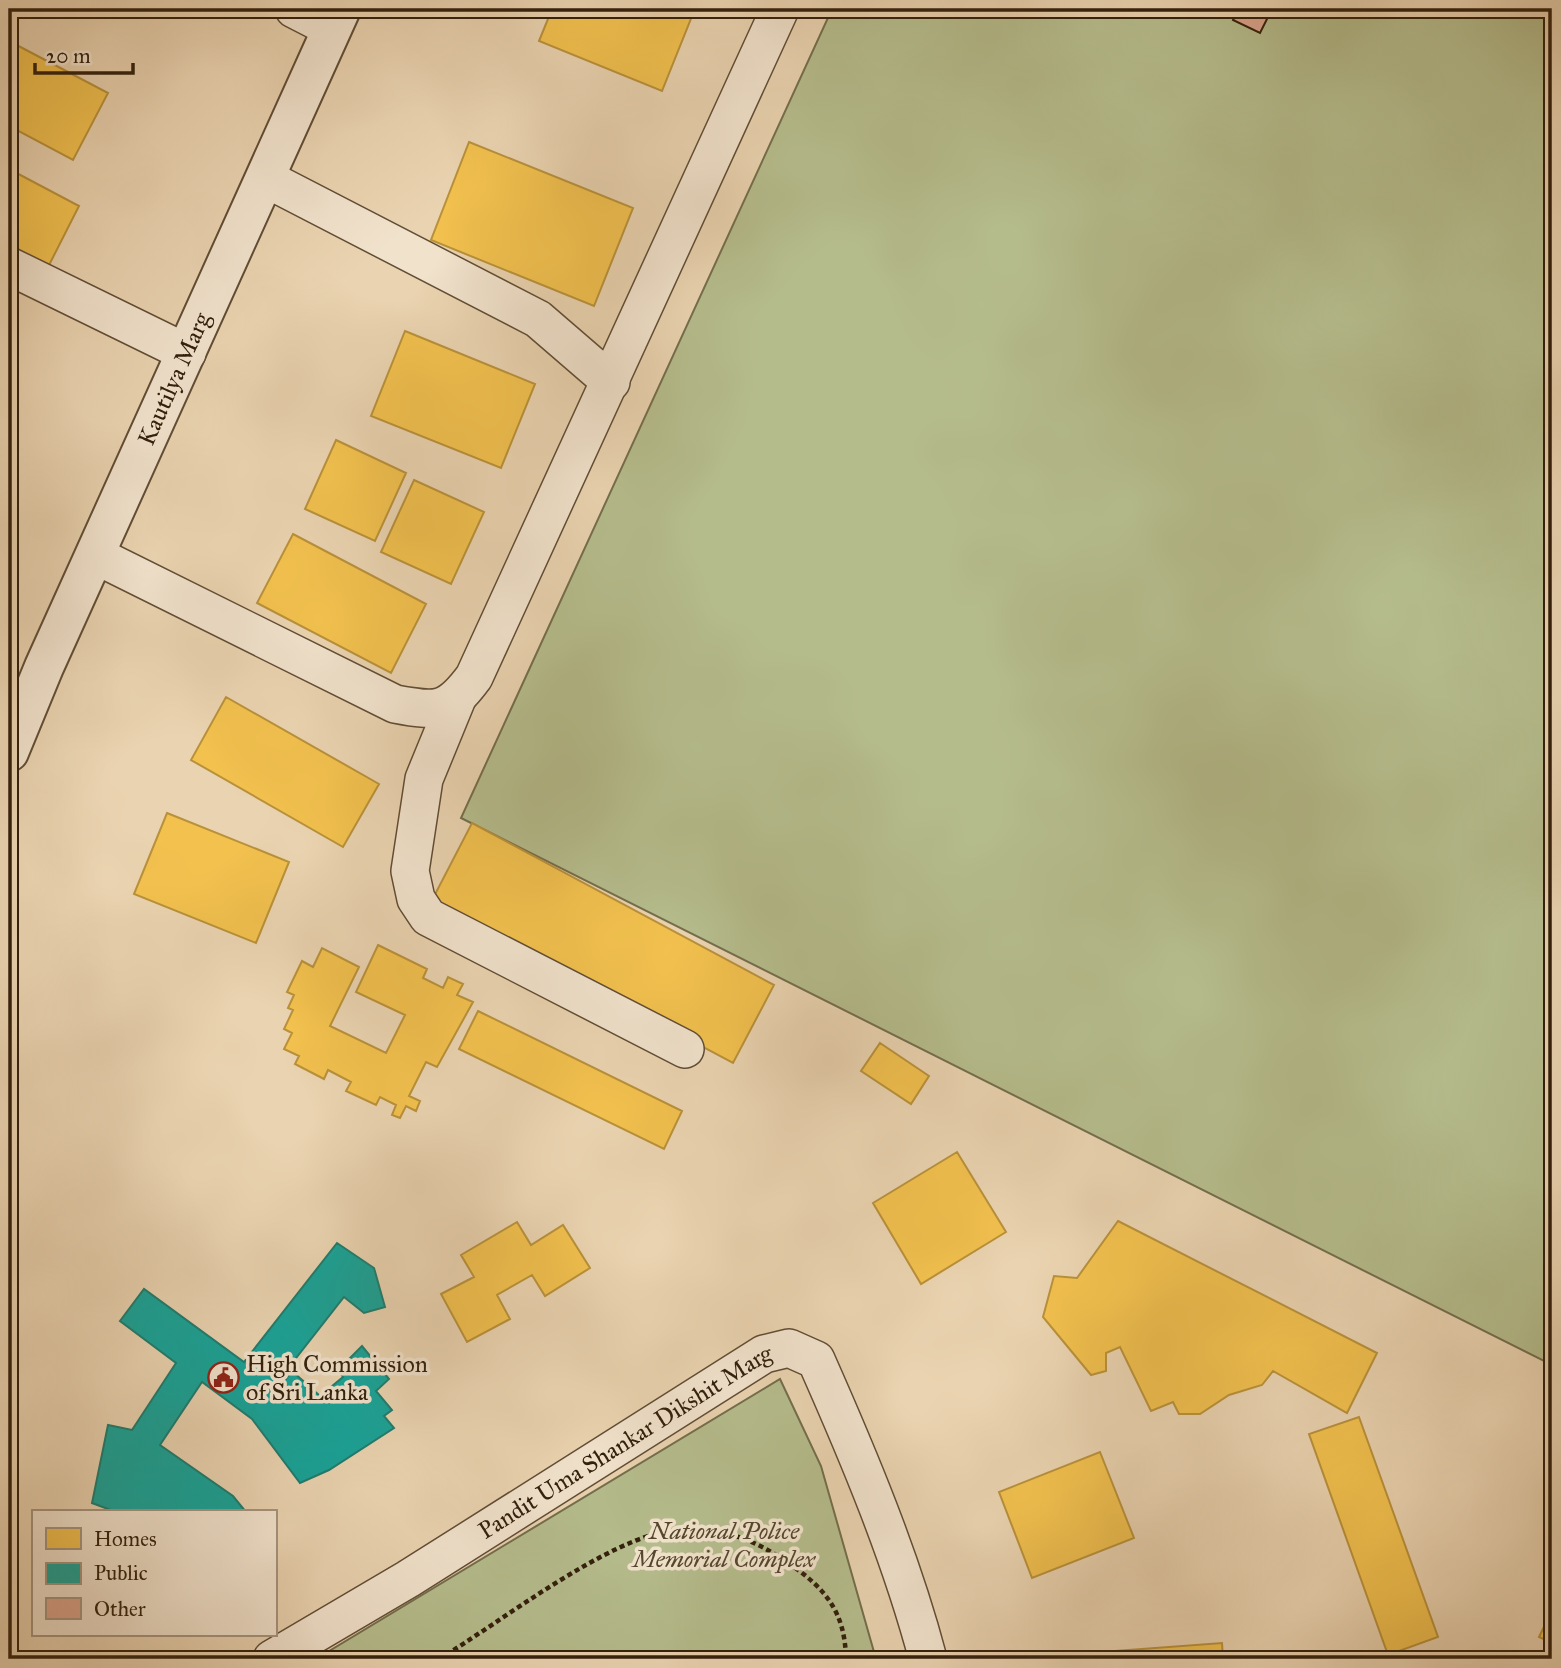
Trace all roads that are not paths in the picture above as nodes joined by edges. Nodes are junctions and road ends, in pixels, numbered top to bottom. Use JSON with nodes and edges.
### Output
{"nodes":[{"id":1,"x":294,"y":9,"type":"edge"},
{"id":2,"x":780,"y":9,"type":"edge"},
{"id":3,"x":336,"y":18,"type":"edge"},
{"id":4,"x":265,"y":178,"type":"junction"},
{"id":5,"x":9,"y":266,"type":"edge"},
{"id":6,"x":187,"y":353,"type":"junction"},
{"id":7,"x":611,"y":382,"type":"junction"},
{"id":8,"x":94,"y":555,"type":"junction"},
{"id":9,"x":456,"y":701,"type":"junction"},
{"id":10,"x":9,"y":752,"type":"edge"},
{"id":11,"x":685,"y":1049,"type":"dead end"},
{"id":12,"x":272,"y":1659,"type":"edge"},
{"id":13,"x":928,"y":1659,"type":"edge"}],
"edges":[{"from":1,"to":3,"type":"street"},
{"from":2,"to":7,"type":"street"},
{"from":3,"to":4,"type":"street","name":"Kautilya Marg"},
{"from":4,"to":6,"type":"street","name":"Kautilya Marg"},
{"from":4,"to":7,"type":"street"},
{"from":5,"to":6,"type":"street"},
{"from":6,"to":8,"type":"street","name":"Kautilya Marg"},
{"from":7,"to":9,"type":"street"},
{"from":8,"to":9,"type":"street"},
{"from":8,"to":10,"type":"street","name":"Kautilya Marg"},
{"from":9,"to":11,"type":"street"},
{"from":12,"to":13,"type":"street","name":"Pandit Uma Shankar Dikshit Marg"}]}
